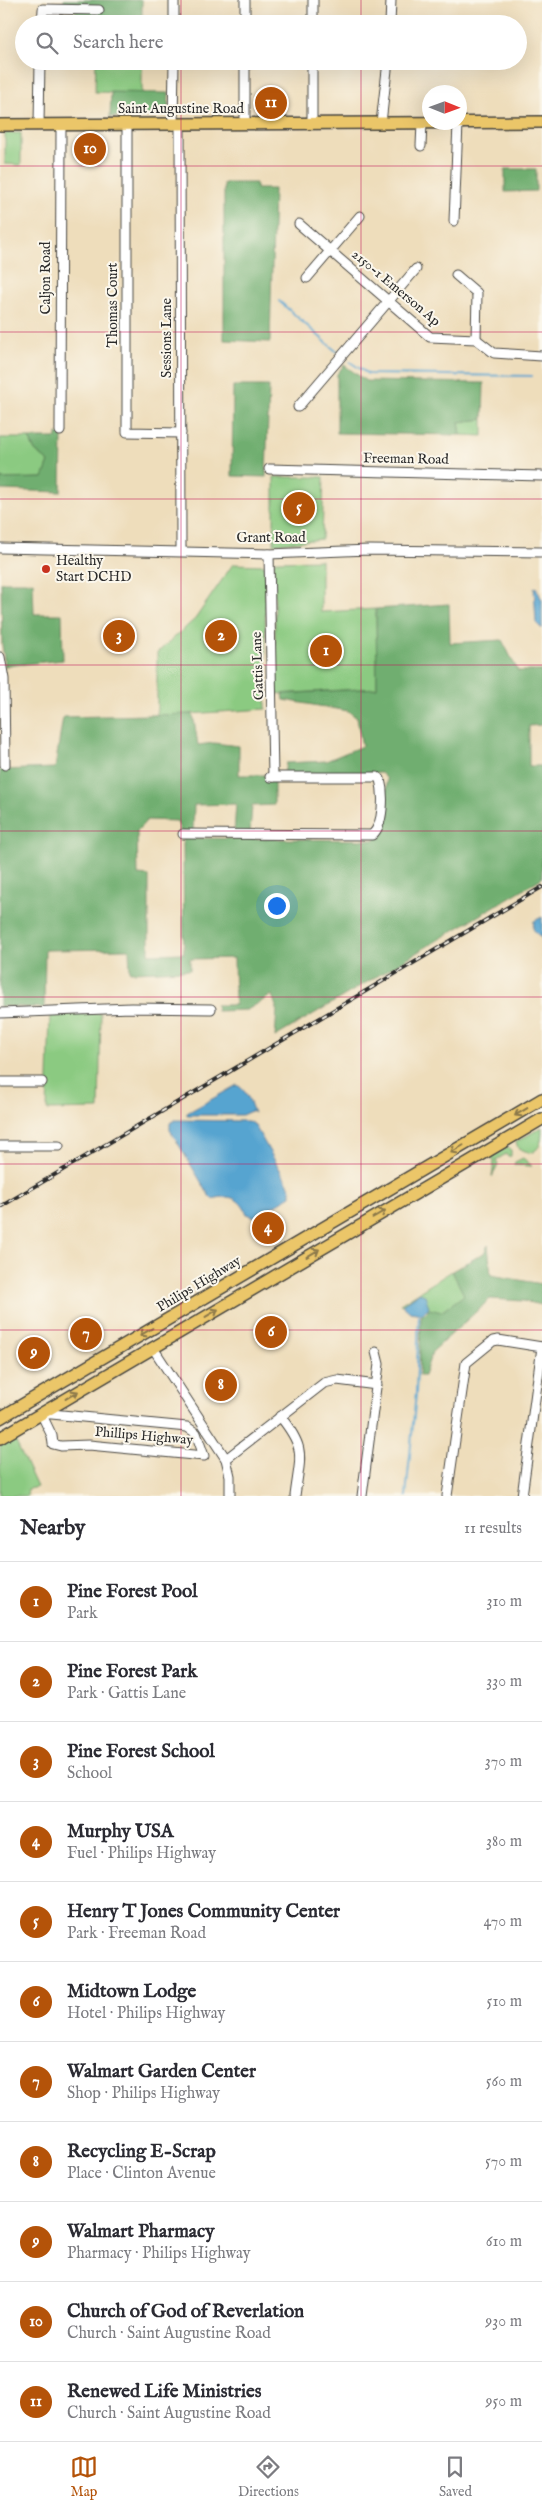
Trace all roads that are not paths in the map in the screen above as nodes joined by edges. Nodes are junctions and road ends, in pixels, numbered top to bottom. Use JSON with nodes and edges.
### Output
{"nodes":[{"id":1,"x":174,"y":0,"type":"edge"},
{"id":2,"x":245,"y":0,"type":"edge"},
{"id":3,"x":313,"y":0,"type":"edge"},
{"id":4,"x":391,"y":0,"type":"edge"},
{"id":5,"x":99,"y":10,"type":"dead end"},
{"id":6,"x":42,"y":15,"type":"edge"},
{"id":7,"x":174,"y":15,"type":"edge"},
{"id":8,"x":245,"y":15,"type":"edge"},
{"id":9,"x":313,"y":15,"type":"edge"},
{"id":10,"x":390,"y":15,"type":"edge"},
{"id":11,"x":40,"y":70,"type":"edge"},
{"id":12,"x":174,"y":70,"type":"edge"},
{"id":13,"x":245,"y":70,"type":"edge"},
{"id":14,"x":312,"y":70,"type":"edge"},
{"id":15,"x":387,"y":70,"type":"edge"},
{"id":16,"x":542,"y":122,"type":"edge"},
{"id":17,"x":312,"y":123,"type":"junction"},
{"id":18,"x":381,"y":123,"type":"junction"},
{"id":19,"x":422,"y":123,"type":"joint"},
{"id":20,"x":467,"y":123,"type":"edge"},
{"id":21,"x":127,"y":124,"type":"junction"},
{"id":22,"x":244,"y":124,"type":"junction"},
{"id":23,"x":0,"y":125,"type":"edge"},
{"id":24,"x":39,"y":125,"type":"junction"},
{"id":25,"x":61,"y":125,"type":"junction"},
{"id":26,"x":177,"y":125,"type":"junction"},
{"id":27,"x":458,"y":130,"type":"edge"},
{"id":28,"x":421,"y":146,"type":"dead end"},
{"id":29,"x":360,"y":216,"type":"dead end"},
{"id":30,"x":454,"y":222,"type":"dead end"},
{"id":31,"x":299,"y":224,"type":"dead end"},
{"id":32,"x":330,"y":251,"type":"junction"},
{"id":33,"x":416,"y":269,"type":"dead end"},
{"id":34,"x":456,"y":275,"type":"dead end"},
{"id":35,"x":307,"y":278,"type":"dead end"},
{"id":36,"x":388,"y":301,"type":"junction"},
{"id":37,"x":476,"y":339,"type":"junction"},
{"id":38,"x":542,"y":356,"type":"edge"},
{"id":39,"x":298,"y":407,"type":"dead end"},
{"id":40,"x":60,"y":431,"type":"dead end"},
{"id":41,"x":181,"y":433,"type":"junction"},
{"id":42,"x":269,"y":469,"type":"dead end"},
{"id":43,"x":542,"y":476,"type":"edge"},
{"id":44,"x":0,"y":548,"type":"edge"},
{"id":45,"x":182,"y":551,"type":"junction"},
{"id":46,"x":542,"y":552,"type":"edge"},
{"id":47,"x":269,"y":554,"type":"junction"},
{"id":48,"x":0,"y":556,"type":"edge"},
{"id":49,"x":0,"y":657,"type":"edge"},
{"id":50,"x":5,"y":765,"type":"dead end"},
{"id":51,"x":183,"y":834,"type":"dead end"},
{"id":52,"x":211,"y":1008,"type":"dead end"},
{"id":53,"x":0,"y":1013,"type":"edge"},
{"id":54,"x":0,"y":1082,"type":"edge"},
{"id":55,"x":42,"y":1082,"type":"dead end"},
{"id":56,"x":542,"y":1099,"type":"edge"},
{"id":57,"x":542,"y":1119,"type":"edge"},
{"id":58,"x":499,"y":1125,"type":"junction"},
{"id":59,"x":508,"y":1139,"type":"junction"},
{"id":60,"x":0,"y":1146,"type":"edge"},
{"id":61,"x":59,"y":1146,"type":"dead end"},
{"id":62,"x":413,"y":1175,"type":"junction"},
{"id":63,"x":422,"y":1189,"type":"junction"},
{"id":64,"x":329,"y":1225,"type":"junction"},
{"id":65,"x":337,"y":1239,"type":"junction"},
{"id":66,"x":542,"y":1347,"type":"edge"},
{"id":67,"x":153,"y":1348,"type":"junction"},
{"id":68,"x":376,"y":1352,"type":"dead end"},
{"id":69,"x":377,"y":1385,"type":"junction"},
{"id":70,"x":41,"y":1414,"type":"junction"},
{"id":71,"x":280,"y":1416,"type":"junction"},
{"id":72,"x":0,"y":1418,"type":"edge"},
{"id":73,"x":0,"y":1438,"type":"edge"},
{"id":74,"x":226,"y":1459,"type":"junction"},
{"id":75,"x":230,"y":1496,"type":"edge"},
{"id":76,"x":295,"y":1496,"type":"edge"},
{"id":77,"x":362,"y":1496,"type":"edge"},
{"id":78,"x":447,"y":1496,"type":"edge"},
{"id":79,"x":522,"y":1496,"type":"edge"}],
"edges":[{"from":1,"to":7,"type":"street"},
{"from":2,"to":8,"type":"street"},
{"from":3,"to":9,"type":"street"},
{"from":4,"to":10,"type":"street"},
{"from":5,"to":6,"type":"street"},
{"from":11,"to":24,"type":"street"},
{"from":12,"to":26,"type":"street","name":"Sessions Lane"},
{"from":13,"to":22,"type":"street"},
{"from":14,"to":17,"type":"street"},
{"from":15,"to":18,"type":"street"},
{"from":16,"to":20,"type":"main road","name":"Saint Augustine Road"},
{"from":17,"to":18,"type":"main road","name":"Saint Augustine Road"},
{"from":17,"to":22,"type":"main road","name":"Saint Augustine Road"},
{"from":18,"to":19,"type":"main road","name":"Saint Augustine Road"},
{"from":19,"to":28,"type":"street"},
{"from":21,"to":25,"type":"main road","name":"Saint Augustine Road"},
{"from":21,"to":26,"type":"main road","name":"Saint Augustine Road"},
{"from":21,"to":41,"type":"street","name":"Thomas Court"},
{"from":22,"to":26,"type":"main road","name":"Saint Augustine Road"},
{"from":23,"to":24,"type":"main road","name":"Saint Augustine Road"},
{"from":24,"to":25,"type":"main road","name":"Saint Augustine Road"},
{"from":25,"to":40,"type":"street","name":"Caljon Road"},
{"from":26,"to":41,"type":"street","name":"Sessions Lane"},
{"from":27,"to":30,"type":"street"},
{"from":29,"to":32,"type":"street"},
{"from":31,"to":32,"type":"street","name":"2150-1 Emerson Ap"},
{"from":32,"to":35,"type":"street"},
{"from":32,"to":36,"type":"street","name":"2150-1 Emerson Ap"},
{"from":33,"to":36,"type":"street"},
{"from":34,"to":37,"type":"street"},
{"from":36,"to":37,"type":"street","name":"2150-1 Emerson Ap"},
{"from":36,"to":39,"type":"street"},
{"from":37,"to":38,"type":"street"},
{"from":41,"to":45,"type":"street","name":"Sessions Lane"},
{"from":42,"to":43,"type":"street","name":"Freeman Road"},
{"from":44,"to":45,"type":"street","name":"Grant Road"},
{"from":44,"to":48,"type":"street"},
{"from":45,"to":47,"type":"street","name":"Grant Road"},
{"from":46,"to":47,"type":"street","name":"Grant Road"},
{"from":47,"to":51,"type":"street","name":"Gattis Lane"},
{"from":49,"to":50,"type":"street"},
{"from":52,"to":53,"type":"street"},
{"from":54,"to":55,"type":"street"},
{"from":56,"to":58,"type":"main road","name":"Philips Highway","one_way":true},
{"from":57,"to":59,"type":"main road"},
{"from":58,"to":59,"type":"street"},
{"from":58,"to":62,"type":"main road","name":"Philips Highway","one_way":true},
{"from":59,"to":63,"type":"main road"},
{"from":60,"to":61,"type":"street"},
{"from":62,"to":63,"type":"street"},
{"from":62,"to":64,"type":"main road","name":"Philips Highway"},
{"from":65,"to":63,"type":"main road","one_way":true},
{"from":64,"to":65,"type":"street"},
{"from":64,"to":72,"type":"main road","name":"Philips Highway","one_way":true},
{"from":67,"to":65,"type":"main road","one_way":true},
{"from":66,"to":78,"type":"street"},
{"from":66,"to":79,"type":"street"},
{"from":70,"to":67,"type":"main road","one_way":true},
{"from":67,"to":74,"type":"street"},
{"from":68,"to":69,"type":"street"},
{"from":69,"to":71,"type":"street"},
{"from":69,"to":77,"type":"street"},
{"from":70,"to":70,"type":"street","name":"Phillips Highway"},
{"from":70,"to":73,"type":"main road"},
{"from":71,"to":74,"type":"street"},
{"from":71,"to":76,"type":"street"},
{"from":74,"to":75,"type":"street"}]}
